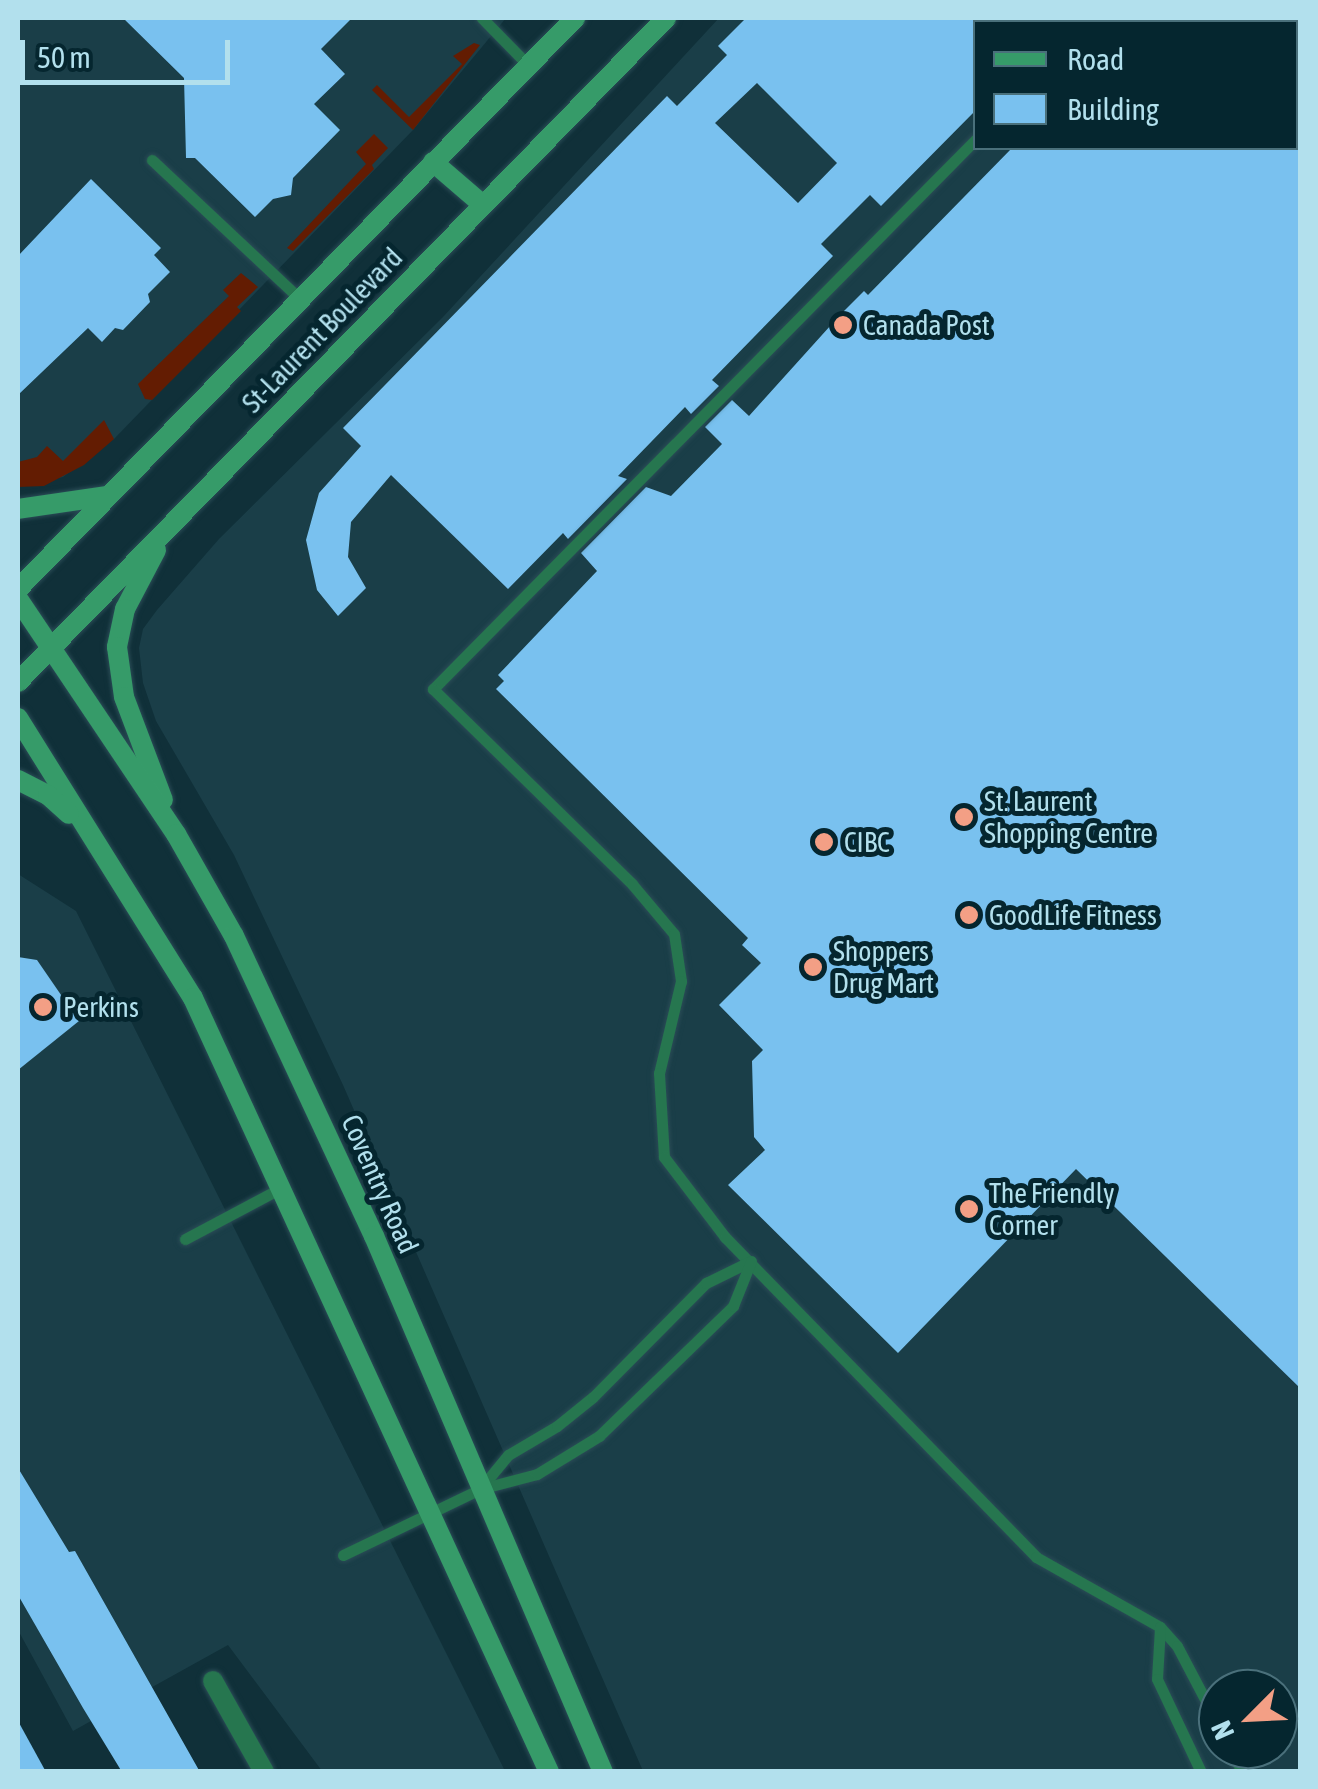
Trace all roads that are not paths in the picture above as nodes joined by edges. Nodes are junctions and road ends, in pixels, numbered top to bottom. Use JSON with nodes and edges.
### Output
{"nodes":[{"id":1,"x":482,"y":18,"type":"edge"},
{"id":2,"x":554,"y":18,"type":"edge"},
{"id":3,"x":574,"y":18,"type":"edge"},
{"id":4,"x":666,"y":18,"type":"edge"},
{"id":5,"x":535,"y":58,"type":"junction"},
{"id":6,"x":973,"y":143,"type":"edge"},
{"id":7,"x":152,"y":160,"type":"dead end"},
{"id":8,"x":434,"y":162,"type":"junction"},
{"id":9,"x":483,"y":205,"type":"junction"},
{"id":10,"x":300,"y":299,"type":"junction"},
{"id":11,"x":108,"y":496,"type":"junction"},
{"id":12,"x":18,"y":509,"type":"edge"},
{"id":13,"x":169,"y":527,"type":"junction"},
{"id":14,"x":18,"y":588,"type":"edge"},
{"id":15,"x":18,"y":600,"type":"edge"},
{"id":16,"x":52,"y":647,"type":"junction"},
{"id":17,"x":18,"y":682,"type":"edge"},
{"id":18,"x":18,"y":718,"type":"edge"},
{"id":19,"x":18,"y":780,"type":"edge"},
{"id":20,"x":176,"y":834,"type":"junction"},
{"id":21,"x":132,"y":897,"type":"junction"},
{"id":22,"x":282,"y":1187,"type":"junction"},
{"id":23,"x":185,"y":1240,"type":"dead end"},
{"id":24,"x":751,"y":1262,"type":"junction"},
{"id":25,"x":480,"y":1489,"type":"junction"},
{"id":26,"x":428,"y":1512,"type":"junction"},
{"id":27,"x":344,"y":1555,"type":"dead end"},
{"id":28,"x":1160,"y":1627,"type":"junction"},
{"id":29,"x":212,"y":1681,"type":"dead end"},
{"id":30,"x":1198,"y":1686,"type":"edge"},
{"id":31,"x":264,"y":1772,"type":"edge"},
{"id":32,"x":550,"y":1772,"type":"edge"},
{"id":33,"x":603,"y":1772,"type":"edge"},
{"id":34,"x":1201,"y":1772,"type":"edge"}],
"edges":[{"from":1,"to":5,"type":"lane"},
{"from":2,"to":5,"type":"main road"},
{"from":3,"to":5,"type":"main road","name":"St-Laurent Boulevard"},
{"from":4,"to":9,"type":"main road","name":"St-Laurent Boulevard"},
{"from":5,"to":8,"type":"main road","name":"St-Laurent Boulevard"},
{"from":6,"to":24,"type":"lane"},
{"from":7,"to":10,"type":"lane"},
{"from":8,"to":9,"type":"main road"},
{"from":8,"to":10,"type":"main road","name":"St-Laurent Boulevard"},
{"from":9,"to":13,"type":"main road","name":"St-Laurent Boulevard"},
{"from":10,"to":11,"type":"main road","name":"St-Laurent Boulevard"},
{"from":11,"to":12,"type":"main road"},
{"from":11,"to":14,"type":"main road","name":"St-Laurent Boulevard"},
{"from":13,"to":16,"type":"main road","name":"St-Laurent Boulevard"},
{"from":13,"to":20,"type":"main road"},
{"from":15,"to":16,"type":"main road","name":"Coventry Road"},
{"from":16,"to":17,"type":"main road","name":"St-Laurent Boulevard"},
{"from":16,"to":20,"type":"main road","name":"Coventry Road"},
{"from":18,"to":21,"type":"main road"},
{"from":19,"to":21,"type":"main road"},
{"from":20,"to":25,"type":"main road","name":"Coventry Road"},
{"from":21,"to":22,"type":"main road"},
{"from":22,"to":23,"type":"lane"},
{"from":22,"to":26,"type":"main road"},
{"from":24,"to":25,"type":"lane"},
{"from":24,"to":25,"type":"lane"},
{"from":24,"to":28,"type":"lane"},
{"from":25,"to":26,"type":"lane"},
{"from":25,"to":33,"type":"main road","name":"Coventry Road"},
{"from":26,"to":27,"type":"lane"},
{"from":26,"to":32,"type":"main road"},
{"from":28,"to":30,"type":"lane"},
{"from":28,"to":34,"type":"lane"},
{"from":29,"to":31,"type":"street"}]}
